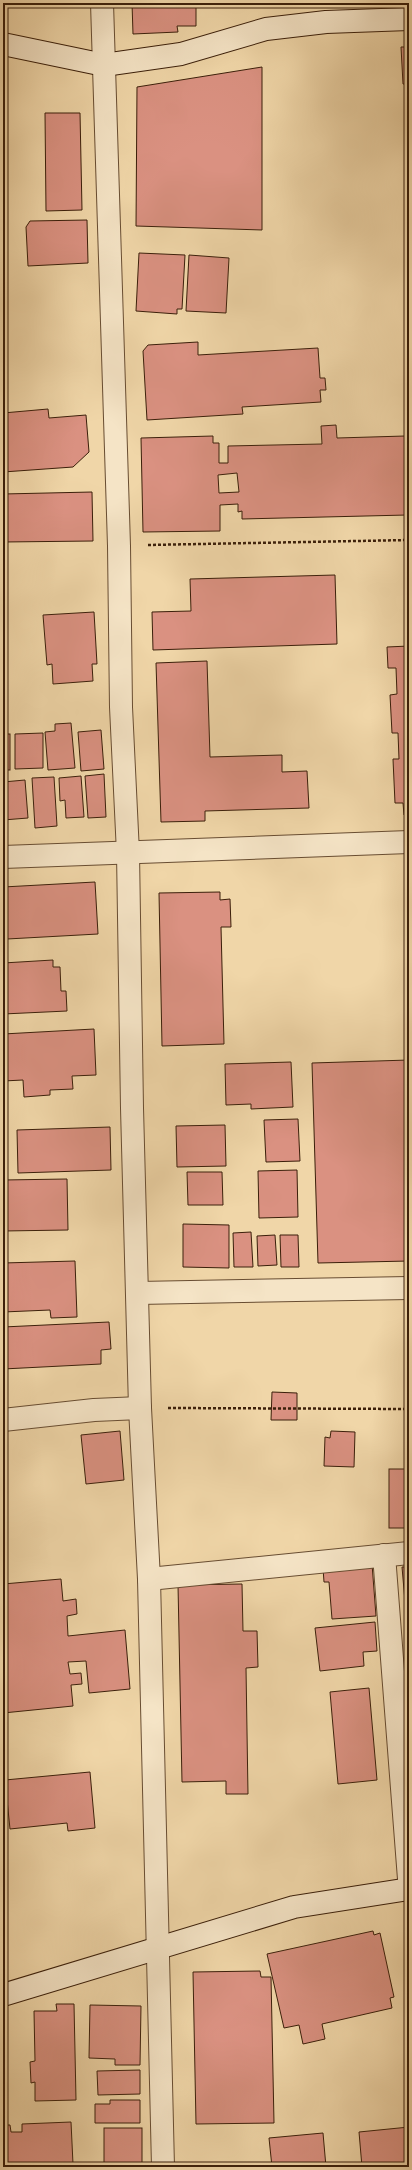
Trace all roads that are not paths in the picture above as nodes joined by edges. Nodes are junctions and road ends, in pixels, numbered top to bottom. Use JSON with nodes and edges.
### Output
{"nodes":[{"id":1,"x":102,"y":3,"type":"edge"},
{"id":2,"x":409,"y":19,"type":"edge"},
{"id":3,"x":3,"y":44,"type":"edge"},
{"id":4,"x":104,"y":65,"type":"junction"},
{"id":5,"x":409,"y":842,"type":"edge"},
{"id":6,"x":128,"y":853,"type":"junction"},
{"id":7,"x":3,"y":857,"type":"edge"},
{"id":8,"x":409,"y":1288,"type":"edge"},
{"id":9,"x":138,"y":1293,"type":"junction"},
{"id":10,"x":140,"y":1408,"type":"junction"},
{"id":11,"x":3,"y":1420,"type":"edge"},
{"id":12,"x":409,"y":1553,"type":"edge"},
{"id":13,"x":384,"y":1555,"type":"junction"},
{"id":14,"x":149,"y":1579,"type":"junction"},
{"id":15,"x":409,"y":1879,"type":"edge"},
{"id":16,"x":409,"y":1889,"type":"edge"},
{"id":17,"x":157,"y":1948,"type":"junction"},
{"id":18,"x":3,"y":1995,"type":"edge"},
{"id":19,"x":163,"y":2167,"type":"edge"}],
"edges":[{"from":1,"to":4,"type":"street"},
{"from":2,"to":4,"type":"street"},
{"from":3,"to":4,"type":"street"},
{"from":4,"to":6,"type":"street"},
{"from":5,"to":6,"type":"street"},
{"from":6,"to":7,"type":"street"},
{"from":6,"to":9,"type":"street"},
{"from":8,"to":9,"type":"street"},
{"from":9,"to":10,"type":"street"},
{"from":10,"to":11,"type":"street"},
{"from":10,"to":14,"type":"street"},
{"from":12,"to":13,"type":"street"},
{"from":13,"to":14,"type":"street"},
{"from":13,"to":15,"type":"street"},
{"from":14,"to":17,"type":"street"},
{"from":16,"to":17,"type":"street"},
{"from":17,"to":18,"type":"street"},
{"from":17,"to":19,"type":"street"}]}
